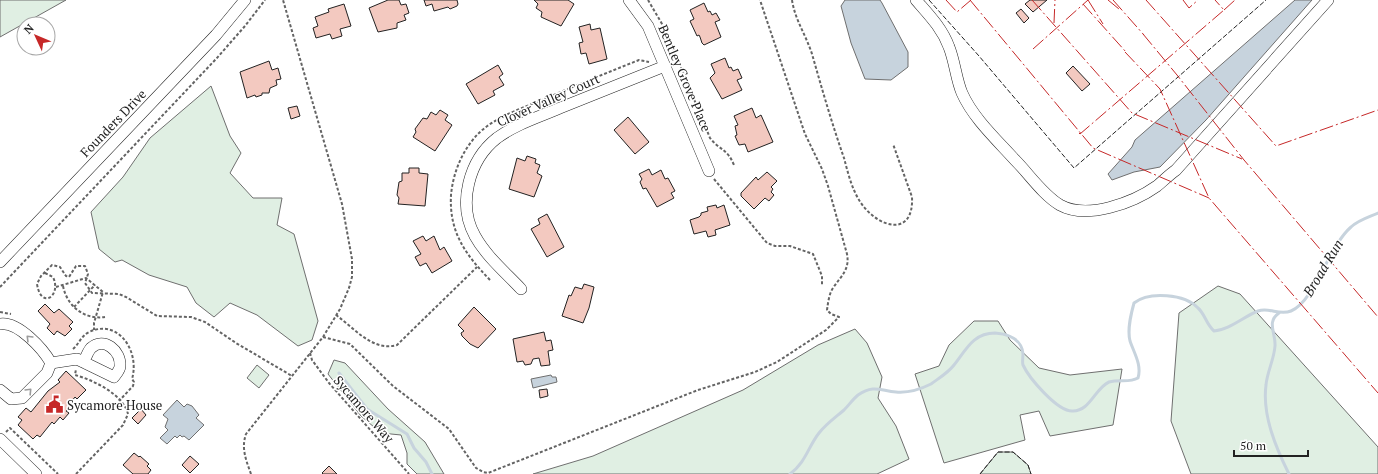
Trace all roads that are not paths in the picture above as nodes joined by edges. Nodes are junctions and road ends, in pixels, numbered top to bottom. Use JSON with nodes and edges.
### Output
{"nodes":[{"id":1,"x":245,"y":0,"type":"edge"},
{"id":2,"x":629,"y":0,"type":"edge"},
{"id":3,"x":916,"y":0,"type":"edge"},
{"id":4,"x":1328,"y":0,"type":"edge"},
{"id":5,"x":663,"y":62,"type":"junction"},
{"id":6,"x":709,"y":171,"type":"road end"},
{"id":7,"x":0,"y":262,"type":"edge"},
{"id":8,"x":521,"y":289,"type":"dead end"},
{"id":9,"x":0,"y":324,"type":"edge"},
{"id":10,"x":84,"y":362,"type":"dead end"},
{"id":11,"x":51,"y":363,"type":"junction"},
{"id":12,"x":1,"y":392,"type":"edge"},
{"id":13,"x":2,"y":436,"type":"edge"},
{"id":14,"x":36,"y":474,"type":"edge"}],
"edges":[{"from":1,"to":7,"type":"street","name":"Founders Drive"},
{"from":2,"to":5,"type":"street","name":"Bentley Grove Place"},
{"from":3,"to":4,"type":"street"},
{"from":5,"to":6,"type":"street","name":"Bentley Grove Place"},
{"from":5,"to":8,"type":"street","name":"Clover Valley Court"},
{"from":11,"to":9,"type":"street","one_way":true},
{"from":10,"to":11,"type":"street"},
{"from":12,"to":11,"type":"street","one_way":true},
{"from":13,"to":14,"type":"street"}]}
